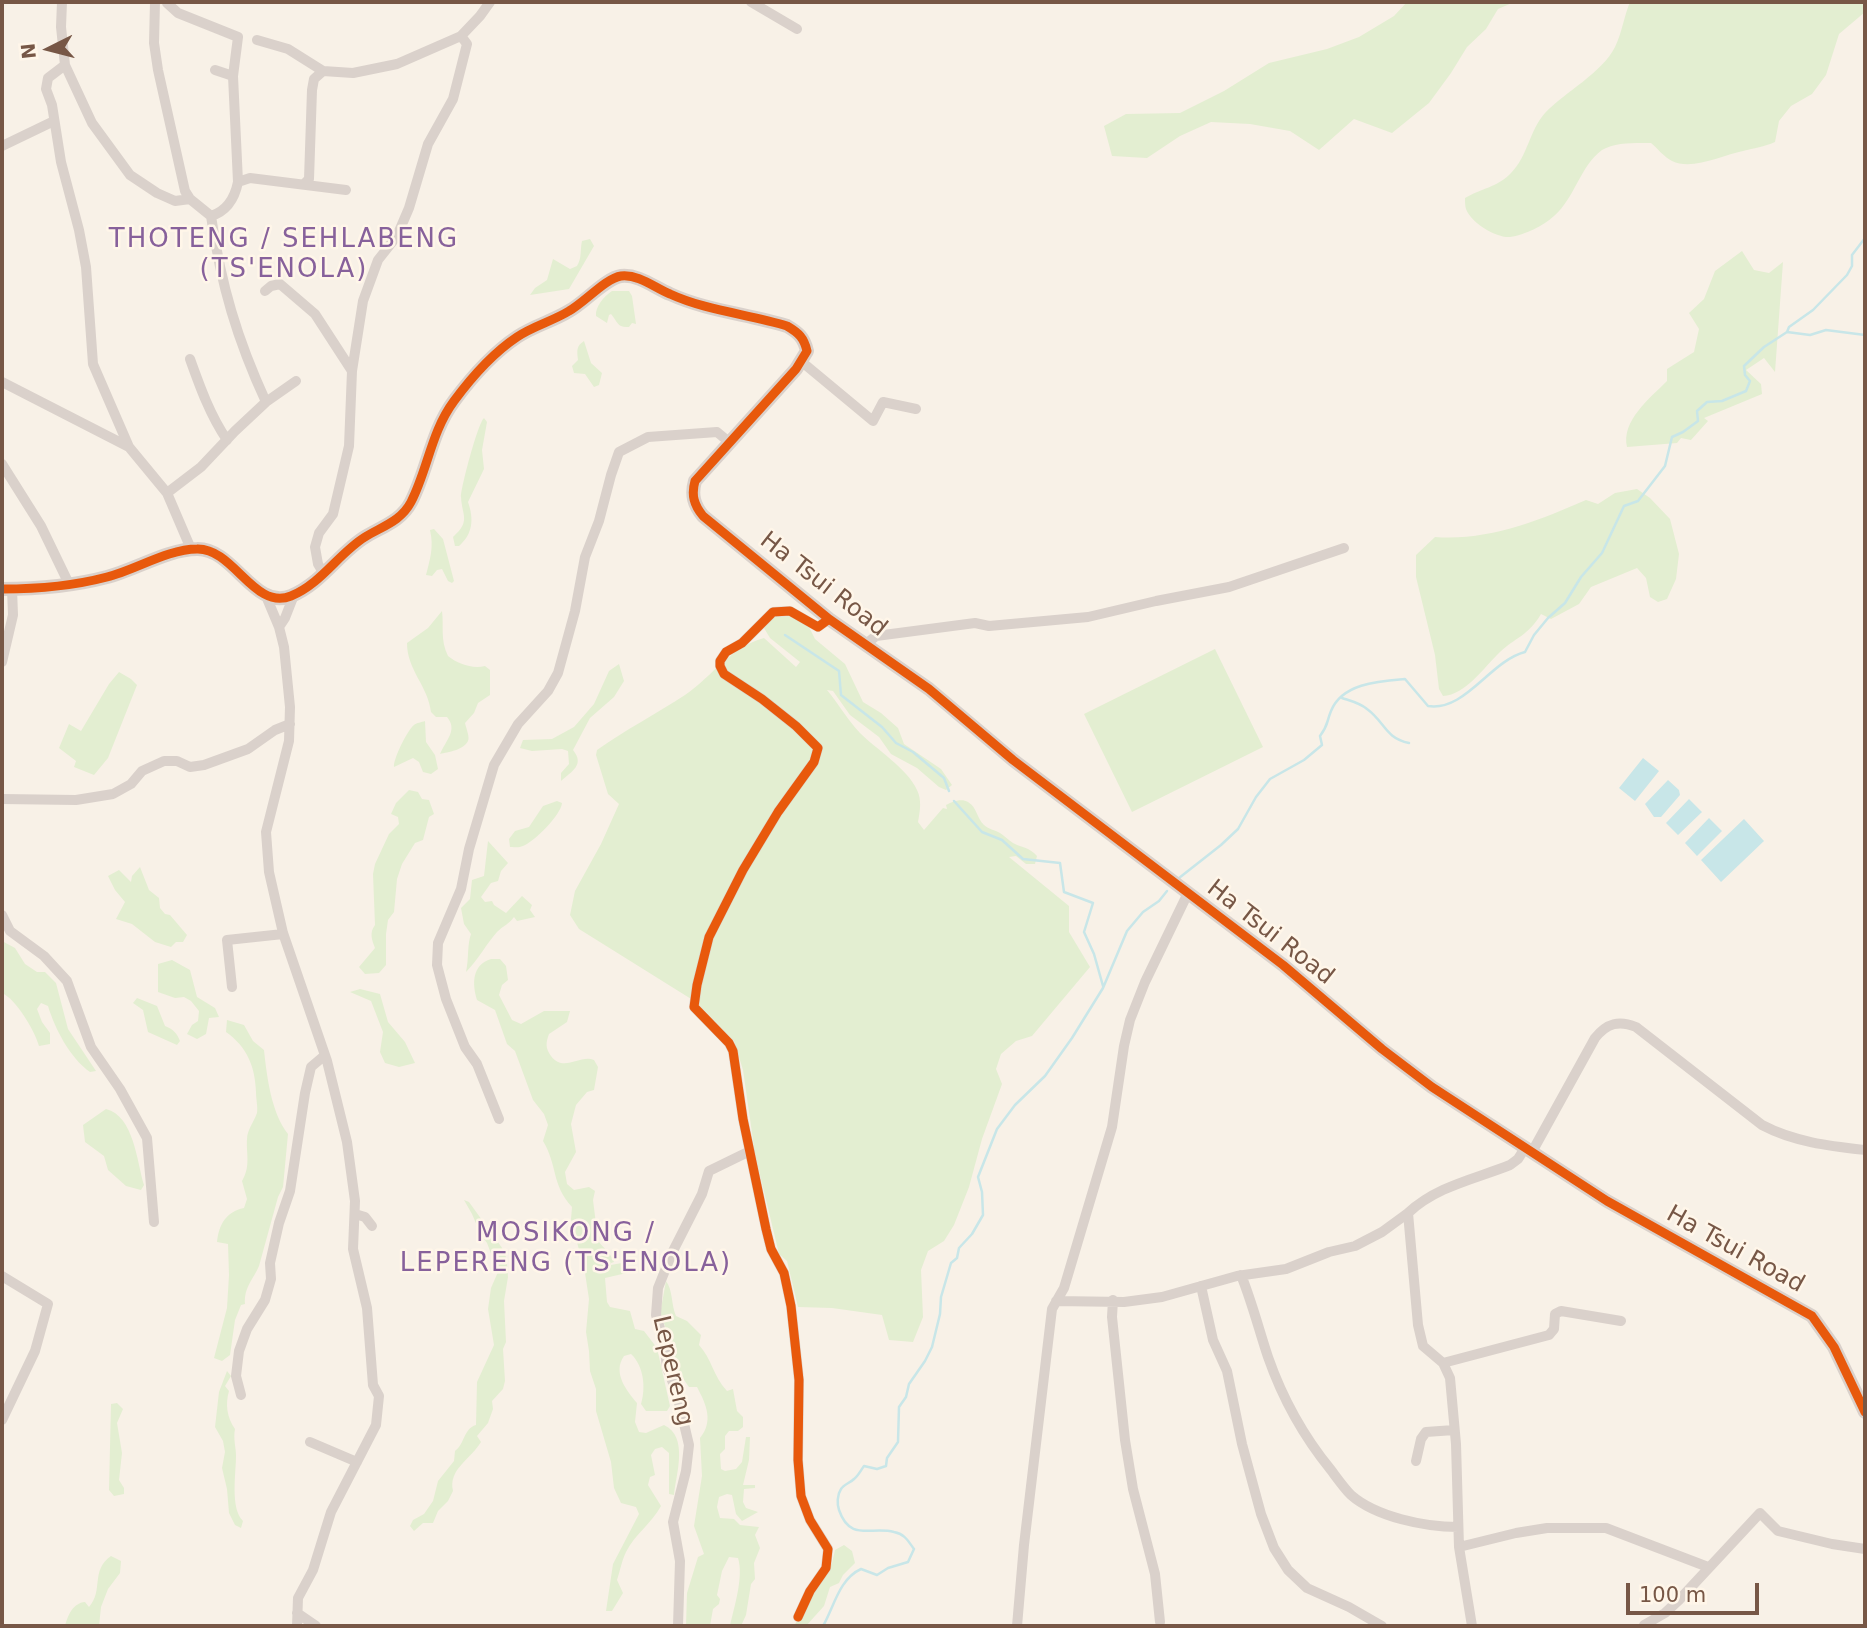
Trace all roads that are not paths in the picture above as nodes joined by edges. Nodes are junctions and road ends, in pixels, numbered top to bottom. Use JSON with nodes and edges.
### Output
{"nodes":[{"id":1,"x":62,"y":2,"type":"edge"},
{"id":2,"x":157,"y":2,"type":"edge"},
{"id":3,"x":169,"y":2,"type":"edge"},
{"id":4,"x":489,"y":2,"type":"edge"},
{"id":5,"x":751,"y":2,"type":"edge"},
{"id":6,"x":797,"y":29,"type":"dead end"},
{"id":7,"x":461,"y":36,"type":"junction"},
{"id":8,"x":257,"y":40,"type":"dead end"},
{"id":9,"x":65,"y":65,"type":"junction"},
{"id":10,"x":215,"y":70,"type":"dead end"},
{"id":11,"x":323,"y":71,"type":"junction"},
{"id":12,"x":233,"y":76,"type":"junction"},
{"id":13,"x":54,"y":121,"type":"junction"},
{"id":14,"x":2,"y":146,"type":"edge"},
{"id":15,"x":238,"y":182,"type":"junction"},
{"id":16,"x":304,"y":183,"type":"junction"},
{"id":17,"x":346,"y":191,"type":"dead end"},
{"id":18,"x":190,"y":199,"type":"junction"},
{"id":19,"x":211,"y":216,"type":"junction"},
{"id":20,"x":265,"y":290,"type":"dead end"},
{"id":21,"x":190,"y":359,"type":"dead end"},
{"id":22,"x":802,"y":362,"type":"junction"},
{"id":23,"x":352,"y":371,"type":"junction"},
{"id":24,"x":296,"y":381,"type":"dead end"},
{"id":25,"x":2,"y":382,"type":"edge"},
{"id":26,"x":266,"y":402,"type":"junction"},
{"id":27,"x":916,"y":409,"type":"dead end"},
{"id":28,"x":227,"y":440,"type":"junction"},
{"id":29,"x":729,"y":442,"type":"junction"},
{"id":30,"x":129,"y":447,"type":"junction"},
{"id":31,"x":2,"y":464,"type":"edge"},
{"id":32,"x":167,"y":493,"type":"junction"},
{"id":33,"x":1344,"y":548,"type":"dead end"},
{"id":34,"x":191,"y":549,"type":"junction"},
{"id":35,"x":324,"y":574,"type":"junction"},
{"id":36,"x":68,"y":584,"type":"junction"},
{"id":37,"x":7,"y":589,"type":"edge"},
{"id":38,"x":294,"y":595,"type":"junction"},
{"id":39,"x":266,"y":596,"type":"junction"},
{"id":40,"x":829,"y":619,"type":"junction"},
{"id":41,"x":279,"y":627,"type":"junction"},
{"id":42,"x":866,"y":644,"type":"junction"},
{"id":43,"x":2,"y":662,"type":"edge"},
{"id":44,"x":290,"y":724,"type":"junction"},
{"id":45,"x":2,"y":799,"type":"edge"},
{"id":46,"x":1188,"y":893,"type":"junction"},
{"id":47,"x":2,"y":915,"type":"edge"},
{"id":48,"x":283,"y":934,"type":"junction"},
{"id":49,"x":232,"y":987,"type":"dead end"},
{"id":50,"x":324,"y":1056,"type":"junction"},
{"id":51,"x":499,"y":1119,"type":"dead end"},
{"id":52,"x":1528,"y":1150,"type":"junction"},
{"id":53,"x":1865,"y":1150,"type":"edge"},
{"id":54,"x":750,"y":1151,"type":"junction"},
{"id":55,"x":1408,"y":1213,"type":"junction"},
{"id":56,"x":355,"y":1214,"type":"junction"},
{"id":57,"x":154,"y":1222,"type":"dead end"},
{"id":58,"x":372,"y":1226,"type":"dead end"},
{"id":59,"x":1241,"y":1275,"type":"junction"},
{"id":60,"x":2,"y":1276,"type":"edge"},
{"id":61,"x":1200,"y":1286,"type":"junction"},
{"id":62,"x":1113,"y":1300,"type":"junction"},
{"id":63,"x":1056,"y":1301,"type":"junction"},
{"id":64,"x":1621,"y":1321,"type":"dead end"},
{"id":65,"x":1443,"y":1363,"type":"junction"},
{"id":66,"x":2,"y":1390,"type":"edge"},
{"id":67,"x":13,"y":1395,"type":"junction"},
{"id":68,"x":241,"y":1395,"type":"dead end"},
{"id":69,"x":1865,"y":1412,"type":"edge"},
{"id":70,"x":2,"y":1420,"type":"edge"},
{"id":71,"x":1454,"y":1430,"type":"junction"},
{"id":72,"x":310,"y":1442,"type":"dead end"},
{"id":73,"x":1416,"y":1461,"type":"dead end"},
{"id":74,"x":357,"y":1462,"type":"junction"},
{"id":75,"x":1458,"y":1527,"type":"junction"},
{"id":76,"x":1459,"y":1547,"type":"junction"},
{"id":77,"x":1865,"y":1549,"type":"edge"},
{"id":78,"x":1708,"y":1567,"type":"junction"},
{"id":79,"x":298,"y":1613,"type":"junction"},
{"id":80,"x":798,"y":1617,"type":"dead end"},
{"id":81,"x":1160,"y":1622,"type":"dead end"},
{"id":82,"x":1644,"y":1625,"type":"edge"},
{"id":83,"x":297,"y":1626,"type":"edge"},
{"id":84,"x":316,"y":1626,"type":"edge"},
{"id":85,"x":678,"y":1626,"type":"edge"},
{"id":86,"x":1017,"y":1626,"type":"edge"},
{"id":87,"x":1382,"y":1626,"type":"edge"},
{"id":88,"x":1472,"y":1626,"type":"edge"}],
"edges":[{"from":1,"to":9,"type":"street"},
{"from":2,"to":3,"type":"street"},
{"from":2,"to":18,"type":"street"},
{"from":3,"to":12,"type":"street"},
{"from":4,"to":7,"type":"street"},
{"from":5,"to":6,"type":"street"},
{"from":7,"to":11,"type":"street"},
{"from":7,"to":23,"type":"street"},
{"from":8,"to":11,"type":"street"},
{"from":9,"to":13,"type":"street"},
{"from":9,"to":18,"type":"street"},
{"from":10,"to":12,"type":"street"},
{"from":11,"to":16,"type":"street"},
{"from":12,"to":15,"type":"street"},
{"from":13,"to":14,"type":"street"},
{"from":13,"to":30,"type":"street"},
{"from":15,"to":16,"type":"street"},
{"from":15,"to":19,"type":"street"},
{"from":16,"to":17,"type":"street"},
{"from":18,"to":19,"type":"street"},
{"from":19,"to":26,"type":"street"},
{"from":20,"to":23,"type":"street"},
{"from":21,"to":28,"type":"street"},
{"from":22,"to":27,"type":"street"},
{"from":22,"to":29,"type":"street","name":"Ha Tsui Road"},
{"from":22,"to":35,"type":"street"},
{"from":23,"to":35,"type":"street"},
{"from":24,"to":26,"type":"street"},
{"from":25,"to":30,"type":"street"},
{"from":26,"to":28,"type":"street"},
{"from":28,"to":32,"type":"street"},
{"from":29,"to":40,"type":"street","name":"Ha Tsui Road"},
{"from":29,"to":51,"type":"street"},
{"from":30,"to":32,"type":"street"},
{"from":31,"to":36,"type":"street"},
{"from":32,"to":34,"type":"street"},
{"from":33,"to":42,"type":"street"},
{"from":34,"to":36,"type":"street"},
{"from":34,"to":39,"type":"street"},
{"from":35,"to":38,"type":"street"},
{"from":36,"to":37,"type":"street"},
{"from":37,"to":43,"type":"street"},
{"from":38,"to":39,"type":"street"},
{"from":38,"to":41,"type":"street"},
{"from":39,"to":41,"type":"street"},
{"from":40,"to":42,"type":"street","name":"Ha Tsui Road"},
{"from":40,"to":54,"type":"street"},
{"from":41,"to":44,"type":"street"},
{"from":42,"to":46,"type":"street","name":"Ha Tsui Road"},
{"from":44,"to":45,"type":"street"},
{"from":44,"to":48,"type":"street"},
{"from":46,"to":52,"type":"street","name":"Ha Tsui Road"},
{"from":46,"to":63,"type":"street"},
{"from":47,"to":57,"type":"street"},
{"from":48,"to":49,"type":"street"},
{"from":48,"to":50,"type":"street"},
{"from":50,"to":56,"type":"street"},
{"from":50,"to":68,"type":"street"},
{"from":52,"to":53,"type":"street"},
{"from":52,"to":55,"type":"street"},
{"from":52,"to":69,"type":"street","name":"Ha Tsui Road"},
{"from":54,"to":80,"type":"street"},
{"from":54,"to":85,"type":"street","name":"Lepereng"},
{"from":55,"to":59,"type":"street"},
{"from":55,"to":65,"type":"street"},
{"from":56,"to":58,"type":"street"},
{"from":56,"to":74,"type":"street"},
{"from":59,"to":61,"type":"street"},
{"from":59,"to":75,"type":"street"},
{"from":60,"to":67,"type":"street"},
{"from":61,"to":62,"type":"street"},
{"from":61,"to":87,"type":"street"},
{"from":62,"to":63,"type":"street"},
{"from":62,"to":81,"type":"street"},
{"from":63,"to":86,"type":"street"},
{"from":64,"to":65,"type":"street"},
{"from":65,"to":71,"type":"street"},
{"from":66,"to":67,"type":"street"},
{"from":67,"to":70,"type":"street"},
{"from":71,"to":73,"type":"street"},
{"from":71,"to":75,"type":"street"},
{"from":72,"to":74,"type":"street"},
{"from":74,"to":79,"type":"street"},
{"from":75,"to":76,"type":"street"},
{"from":76,"to":78,"type":"street"},
{"from":76,"to":88,"type":"street"},
{"from":77,"to":78,"type":"street"},
{"from":78,"to":82,"type":"street"},
{"from":79,"to":83,"type":"street"},
{"from":79,"to":84,"type":"street"}]}
